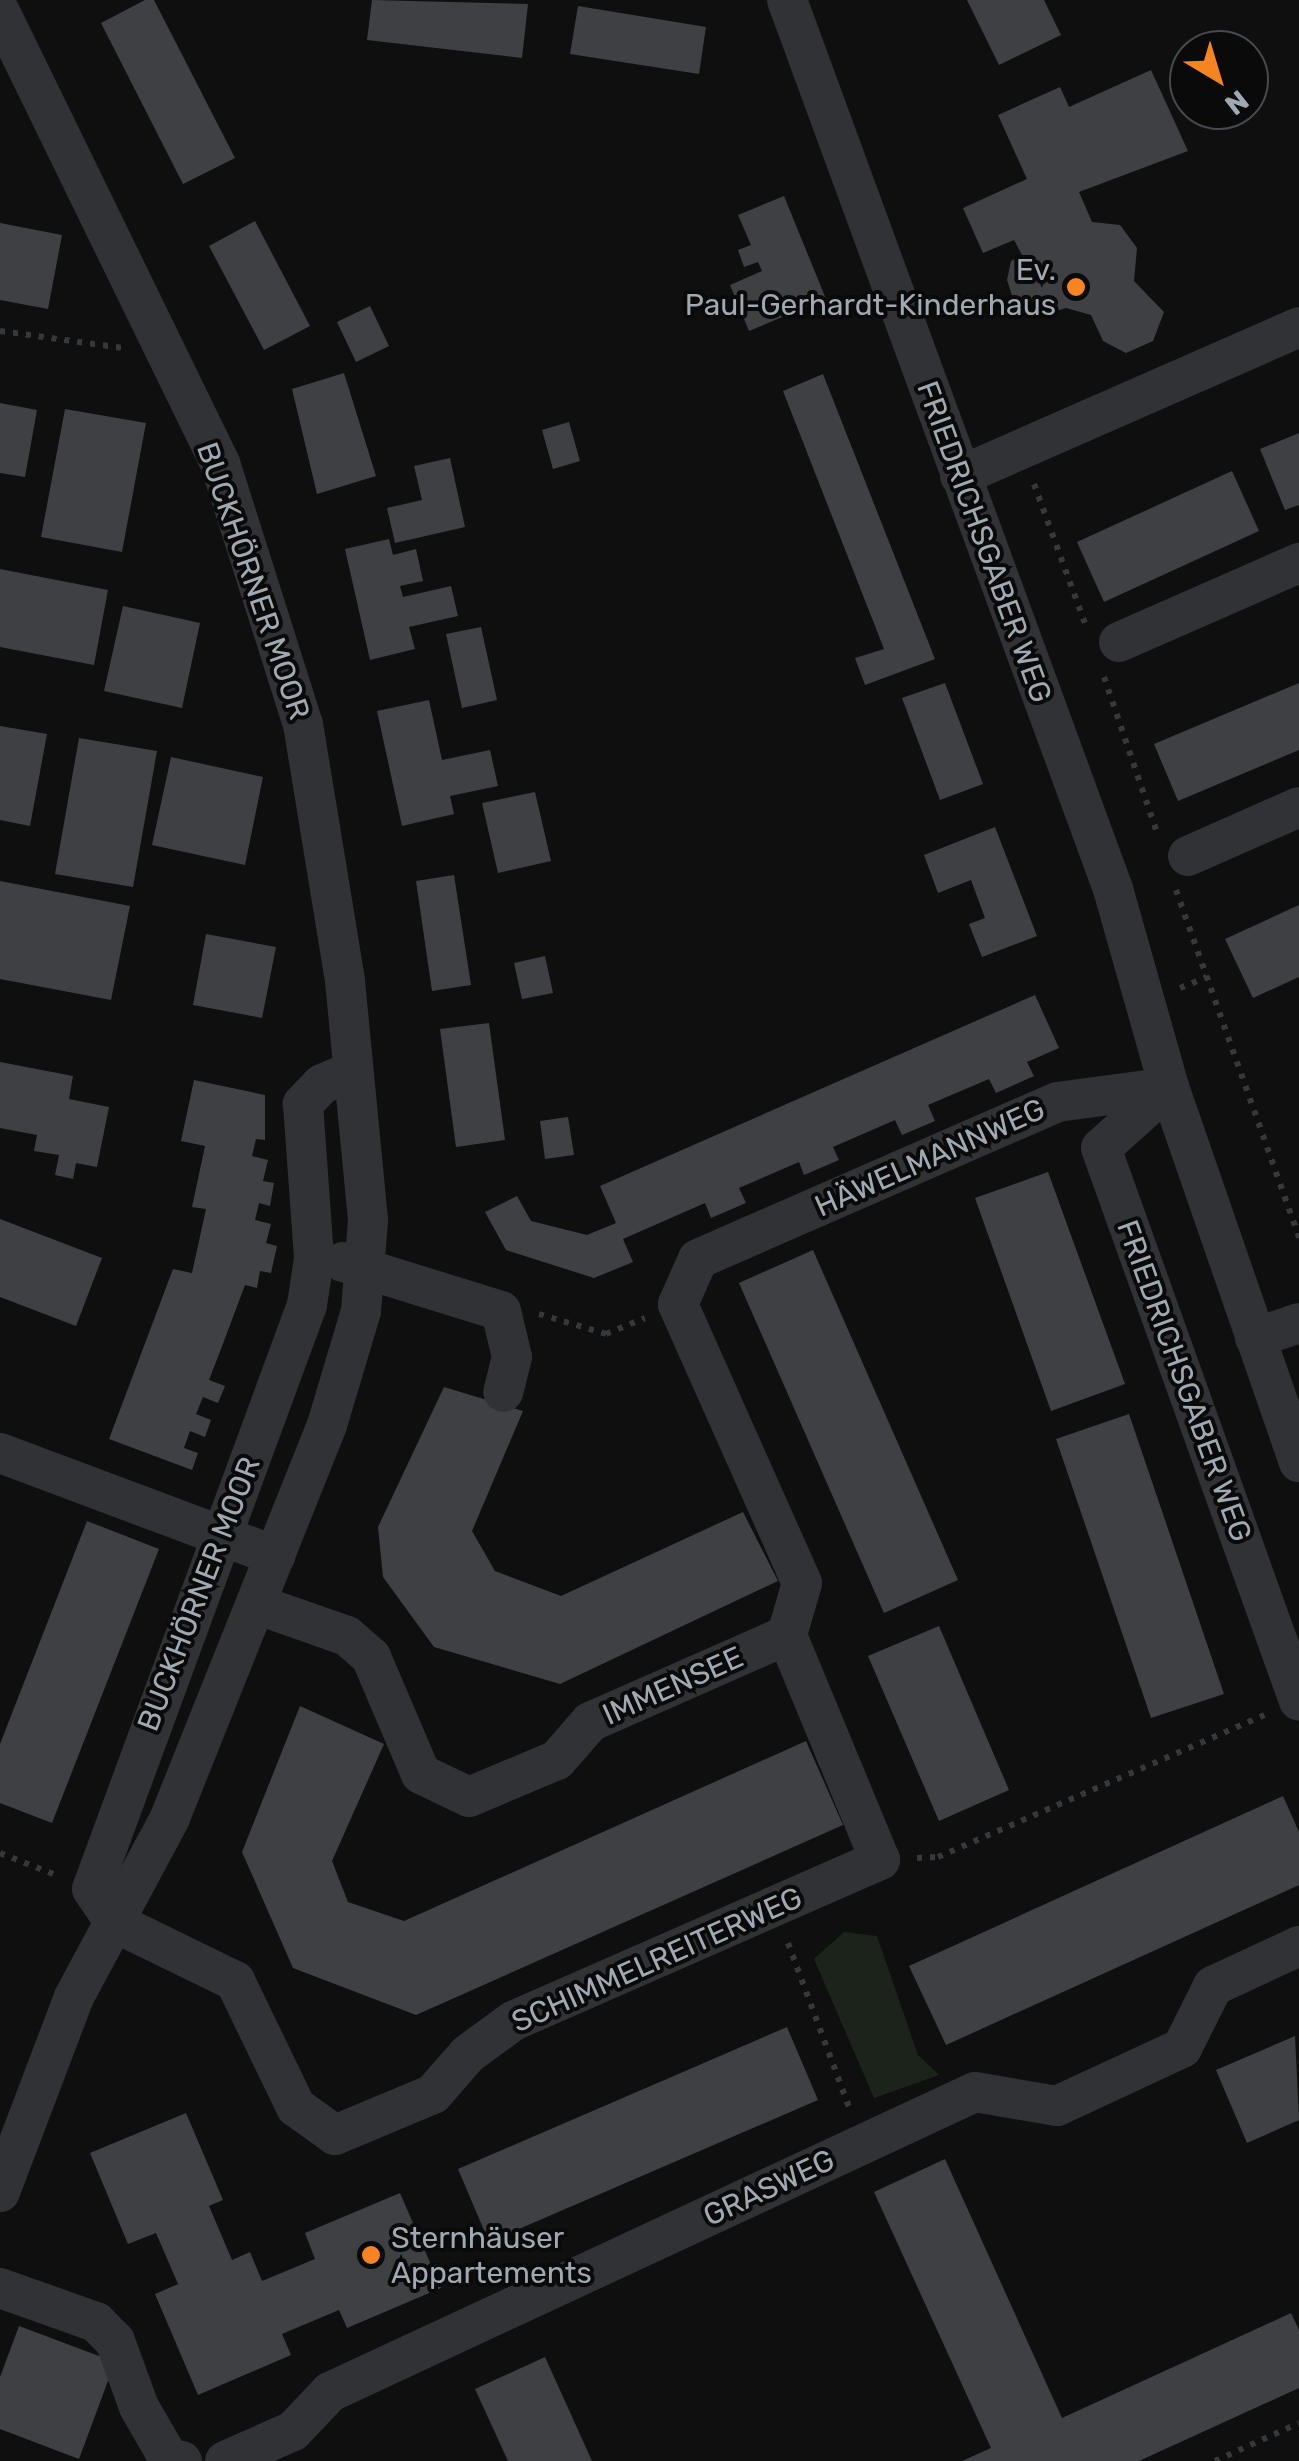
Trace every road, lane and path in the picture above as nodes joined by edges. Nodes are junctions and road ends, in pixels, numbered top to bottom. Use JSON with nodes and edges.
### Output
{"nodes":[{"id":1,"x":787,"y":0,"type":"edge"},
{"id":2,"x":0,"y":12,"type":"edge"},
{"id":3,"x":1299,"y":327,"type":"edge"},
{"id":4,"x":0,"y":331,"type":"edge"},
{"id":5,"x":163,"y":354,"type":"junction"},
{"id":6,"x":1005,"y":457,"type":"junction"},
{"id":7,"x":960,"y":476,"type":"junction"},
{"id":8,"x":1299,"y":563,"type":"edge"},
{"id":9,"x":1103,"y":649,"type":"junction"},
{"id":10,"x":1299,"y":807,"type":"edge"},
{"id":11,"x":1175,"y":862,"type":"junction"},
{"id":12,"x":348,"y":1074,"type":"junction"},
{"id":13,"x":1170,"y":1087,"type":"junction"},
{"id":14,"x":1299,"y":1238,"type":"edge"},
{"id":15,"x":314,"y":1259,"type":"junction"},
{"id":16,"x":367,"y":1264,"type":"junction"},
{"id":17,"x":678,"y":1304,"type":"junction"},
{"id":18,"x":501,"y":1311,"type":"junction"},
{"id":19,"x":1299,"y":1323,"type":"edge"},
{"id":20,"x":1256,"y":1338,"type":"junction"},
{"id":21,"x":503,"y":1392,"type":"dead end"},
{"id":22,"x":0,"y":1453,"type":"edge"},
{"id":23,"x":1299,"y":1462,"type":"edge"},
{"id":24,"x":220,"y":1536,"type":"junction"},
{"id":25,"x":275,"y":1556,"type":"junction"},
{"id":26,"x":256,"y":1604,"type":"junction"},
{"id":27,"x":787,"y":1635,"type":"junction"},
{"id":28,"x":1299,"y":1701,"type":"edge"},
{"id":29,"x":0,"y":1853,"type":"edge"},
{"id":30,"x":880,"y":1860,"type":"junction"},
{"id":31,"x":92,"y":1889,"type":"junction"},
{"id":32,"x":774,"y":1906,"type":"junction"},
{"id":33,"x":114,"y":1922,"type":"junction"},
{"id":34,"x":1299,"y":1946,"type":"edge"},
{"id":35,"x":863,"y":2144,"type":"junction"},
{"id":36,"x":0,"y":2192,"type":"edge"},
{"id":37,"x":0,"y":2288,"type":"edge"},
{"id":38,"x":1299,"y":2422,"type":"edge"},
{"id":39,"x":182,"y":2461,"type":"edge"},
{"id":40,"x":225,"y":2461,"type":"edge"},
{"id":41,"x":1215,"y":2461,"type":"edge"}],
"edges":[{"from":1,"to":7,"type":"street","name":"FRIEDRICHSGABER WEG"},
{"from":2,"to":5,"type":"street","name":"BUCKHÖRNER MOOR"},
{"from":3,"to":6,"type":"street"},
{"from":4,"to":5,"type":"path"},
{"from":5,"to":12,"type":"street","name":"BUCKHÖRNER MOOR"},
{"from":6,"to":7,"type":"street"},
{"from":6,"to":9,"type":"path"},
{"from":7,"to":13,"type":"street","name":"FRIEDRICHSGABER WEG"},
{"from":8,"to":9,"type":"street"},
{"from":9,"to":11,"type":"path"},
{"from":10,"to":11,"type":"street"},
{"from":11,"to":14,"type":"path"},
{"from":12,"to":15,"type":"street","name":"BUCKHÖRNER MOOR"},
{"from":12,"to":16,"type":"street","name":"BUCKHÖRNER MOOR"},
{"from":13,"to":17,"type":"street","name":"HÄWELMANNWEG"},
{"from":13,"to":20,"type":"street","name":"FRIEDRICHSGABER WEG"},
{"from":13,"to":28,"type":"street","name":"FRIEDRICHSGABER WEG"},
{"from":15,"to":16,"type":"street"},
{"from":15,"to":24,"type":"street","name":"BUCKHÖRNER MOOR"},
{"from":16,"to":18,"type":"street"},
{"from":16,"to":25,"type":"street","name":"BUCKHÖRNER MOOR"},
{"from":17,"to":18,"type":"path"},
{"from":17,"to":27,"type":"street"},
{"from":18,"to":21,"type":"street"},
{"from":19,"to":20,"type":"street"},
{"from":20,"to":23,"type":"street","name":"FRIEDRICHSGABER WEG"},
{"from":22,"to":24,"type":"street"},
{"from":24,"to":25,"type":"street"},
{"from":24,"to":31,"type":"street","name":"BUCKHÖRNER MOOR"},
{"from":25,"to":26,"type":"street","name":"BUCKHÖRNER MOOR"},
{"from":26,"to":27,"type":"street","name":"IMMENSEE"},
{"from":26,"to":33,"type":"street","name":"BUCKHÖRNER MOOR"},
{"from":27,"to":30,"type":"street"},
{"from":28,"to":30,"type":"path"},
{"from":29,"to":31,"type":"path"},
{"from":30,"to":32,"type":"street","name":"SCHIMMELREITERWEG"},
{"from":31,"to":33,"type":"street"},
{"from":32,"to":33,"type":"street","name":"SCHIMMELREITERWEG"},
{"from":32,"to":35,"type":"path"},
{"from":33,"to":36,"type":"street","name":"BUCKHÖRNER MOOR"},
{"from":34,"to":35,"type":"street","name":"GRASWEG"},
{"from":35,"to":40,"type":"street","name":"GRASWEG"},
{"from":37,"to":39,"type":"street"},
{"from":38,"to":41,"type":"path"}]}
